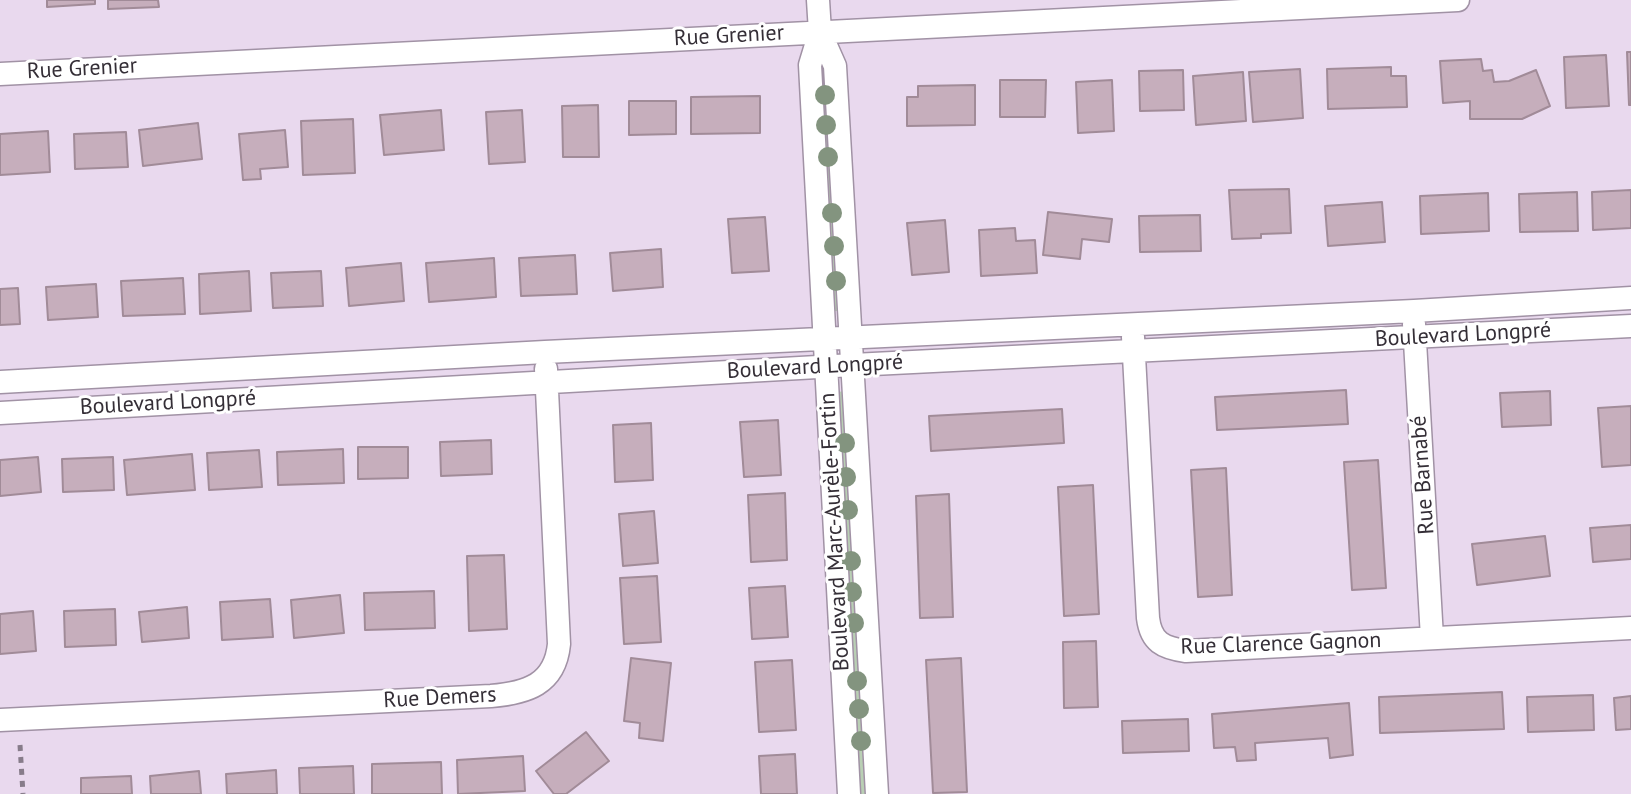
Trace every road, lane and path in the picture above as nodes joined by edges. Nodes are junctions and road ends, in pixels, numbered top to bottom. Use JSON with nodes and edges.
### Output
{"nodes":[{"id":1,"x":818,"y":0,"type":"edge"},
{"id":2,"x":1458,"y":0,"type":"edge"},
{"id":3,"x":820,"y":32,"type":"junction"},
{"id":4,"x":0,"y":74,"type":"edge"},
{"id":5,"x":1631,"y":298,"type":"edge"},
{"id":6,"x":1414,"y":311,"type":"junction"},
{"id":7,"x":1132,"y":324,"type":"junction"},
{"id":8,"x":1631,"y":326,"type":"edge"},
{"id":9,"x":1415,"y":337,"type":"junction"},
{"id":10,"x":852,"y":338,"type":"junction"},
{"id":11,"x":825,"y":339,"type":"junction"},
{"id":12,"x":1133,"y":351,"type":"junction"},
{"id":13,"x":545,"y":352,"type":"junction"},
{"id":14,"x":853,"y":365,"type":"junction"},
{"id":15,"x":826,"y":367,"type":"junction"},
{"id":16,"x":0,"y":382,"type":"edge"},
{"id":17,"x":546,"y":382,"type":"junction"},
{"id":18,"x":0,"y":413,"type":"edge"},
{"id":19,"x":1631,"y":628,"type":"edge"},
{"id":20,"x":1432,"y":638,"type":"junction"},
{"id":21,"x":0,"y":720,"type":"edge"},
{"id":22,"x":20,"y":745,"type":"dead end"},
{"id":23,"x":23,"y":794,"type":"edge"},
{"id":24,"x":849,"y":794,"type":"edge"},
{"id":25,"x":877,"y":794,"type":"edge"}],
"edges":[{"from":1,"to":3,"type":"street"},
{"from":2,"to":3,"type":"street","name":"Rue Grenier"},
{"from":3,"to":4,"type":"street","name":"Rue Grenier"},
{"from":3,"to":10,"type":"street","name":"Boulevard Marc-Aurèle-Fortin"},
{"from":3,"to":11,"type":"street","name":"Boulevard Marc-Aurèle-Fortin"},
{"from":5,"to":6,"type":"street","name":"Boulevard Longpré"},
{"from":6,"to":7,"type":"street","name":"Boulevard Longpré"},
{"from":6,"to":9,"type":"street","name":"Rue Barnabé"},
{"from":7,"to":10,"type":"street","name":"Boulevard Longpré"},
{"from":7,"to":12,"type":"street","name":"Rue Clarence Gagnon"},
{"from":8,"to":9,"type":"street","name":"Boulevard Longpré"},
{"from":9,"to":12,"type":"street","name":"Boulevard Longpré"},
{"from":9,"to":20,"type":"street","name":"Rue Barnabé"},
{"from":10,"to":11,"type":"street","name":"Boulevard Longpré"},
{"from":10,"to":14,"type":"street","name":"Boulevard Marc-Aurèle-Fortin"},
{"from":11,"to":13,"type":"street","name":"Boulevard Longpré"},
{"from":11,"to":15,"type":"street","name":"Boulevard Marc-Aurèle-Fortin"},
{"from":12,"to":14,"type":"street","name":"Boulevard Longpré"},
{"from":12,"to":20,"type":"street","name":"Rue Clarence Gagnon"},
{"from":13,"to":16,"type":"street","name":"Boulevard Longpré"},
{"from":13,"to":17,"type":"street","name":"Rue Demers"},
{"from":14,"to":15,"type":"street","name":"Boulevard Longpré"},
{"from":14,"to":25,"type":"street","name":"Boulevard Marc-Aurèle-Fortin"},
{"from":15,"to":17,"type":"street","name":"Boulevard Longpré"},
{"from":15,"to":24,"type":"street","name":"Boulevard Marc-Aurèle-Fortin"},
{"from":17,"to":18,"type":"street","name":"Boulevard Longpré"},
{"from":17,"to":21,"type":"street","name":"Rue Demers"},
{"from":19,"to":20,"type":"street","name":"Rue Clarence Gagnon"},
{"from":22,"to":23,"type":"path"}]}
